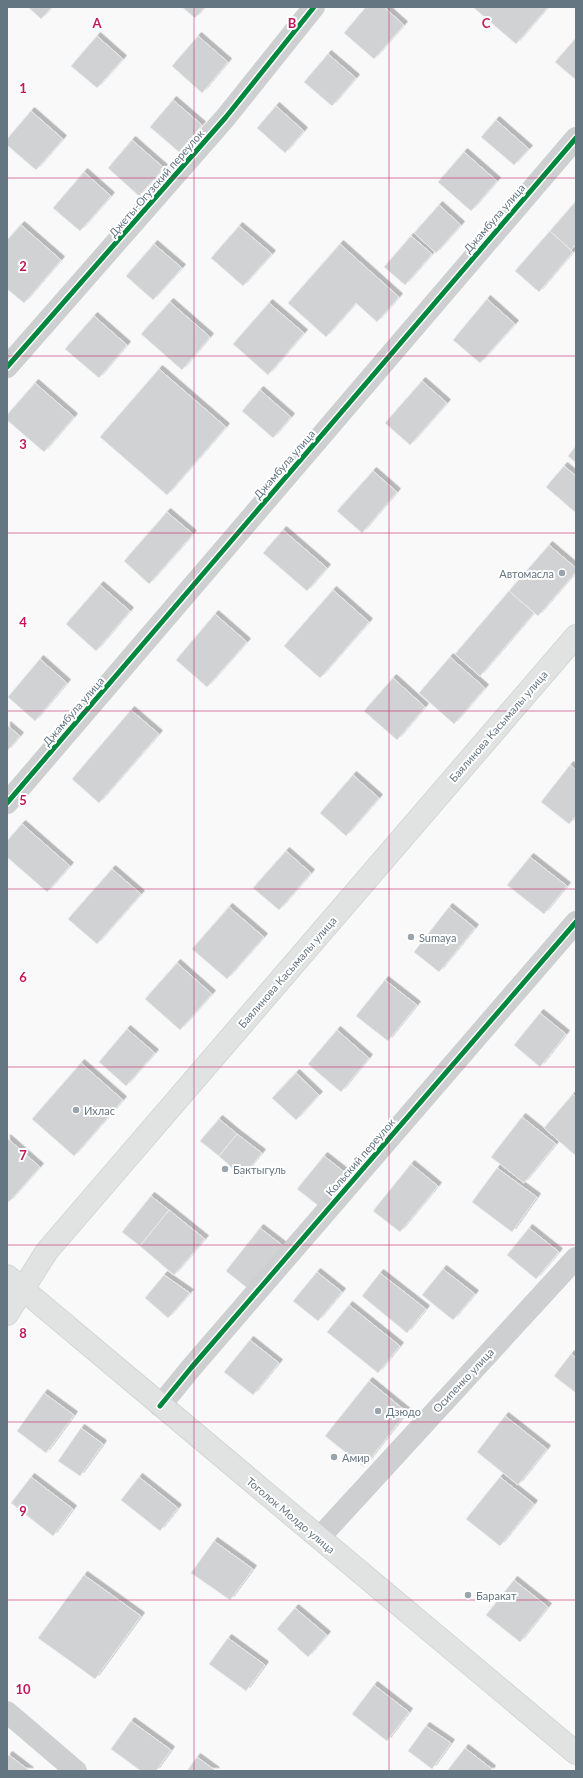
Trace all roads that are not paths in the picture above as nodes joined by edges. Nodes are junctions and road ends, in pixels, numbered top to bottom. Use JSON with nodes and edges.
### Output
{"nodes":[{"id":1,"x":314,"y":7,"type":"edge"},
{"id":2,"x":576,"y":138,"type":"edge"},
{"id":3,"x":7,"y":367,"type":"edge"},
{"id":4,"x":576,"y":636,"type":"edge"},
{"id":5,"x":7,"y":804,"type":"edge"},
{"id":6,"x":576,"y":922,"type":"edge"},
{"id":7,"x":576,"y":1258,"type":"edge"},
{"id":8,"x":15,"y":1282,"type":"edge"},
{"id":9,"x":7,"y":1314,"type":"edge"},
{"id":10,"x":160,"y":1406,"type":"junction"},
{"id":11,"x":319,"y":1538,"type":"junction"},
{"id":12,"x":7,"y":1712,"type":"edge"},
{"id":13,"x":576,"y":1753,"type":"edge"},
{"id":14,"x":76,"y":1771,"type":"edge"}],
"edges":[{"from":1,"to":3,"type":"street","name":"Джеты-Огузский переулок"},
{"from":2,"to":5,"type":"street","name":"Джамбула улица"},
{"from":4,"to":8,"type":"main road","name":"Баялинова Касымалы улица"},
{"from":6,"to":10,"type":"street","name":"Кольский переулок"},
{"from":7,"to":11,"type":"street","name":"Осипенко улица"},
{"from":8,"to":9,"type":"main road","name":"Баялинова Касымалы улица"},
{"from":8,"to":10,"type":"main road","name":"Тоголок Молдо улица"},
{"from":10,"to":11,"type":"main road","name":"Тоголок Молдо улица"},
{"from":11,"to":13,"type":"main road","name":"Тоголок Молдо улица"},
{"from":12,"to":14,"type":"street"}]}
